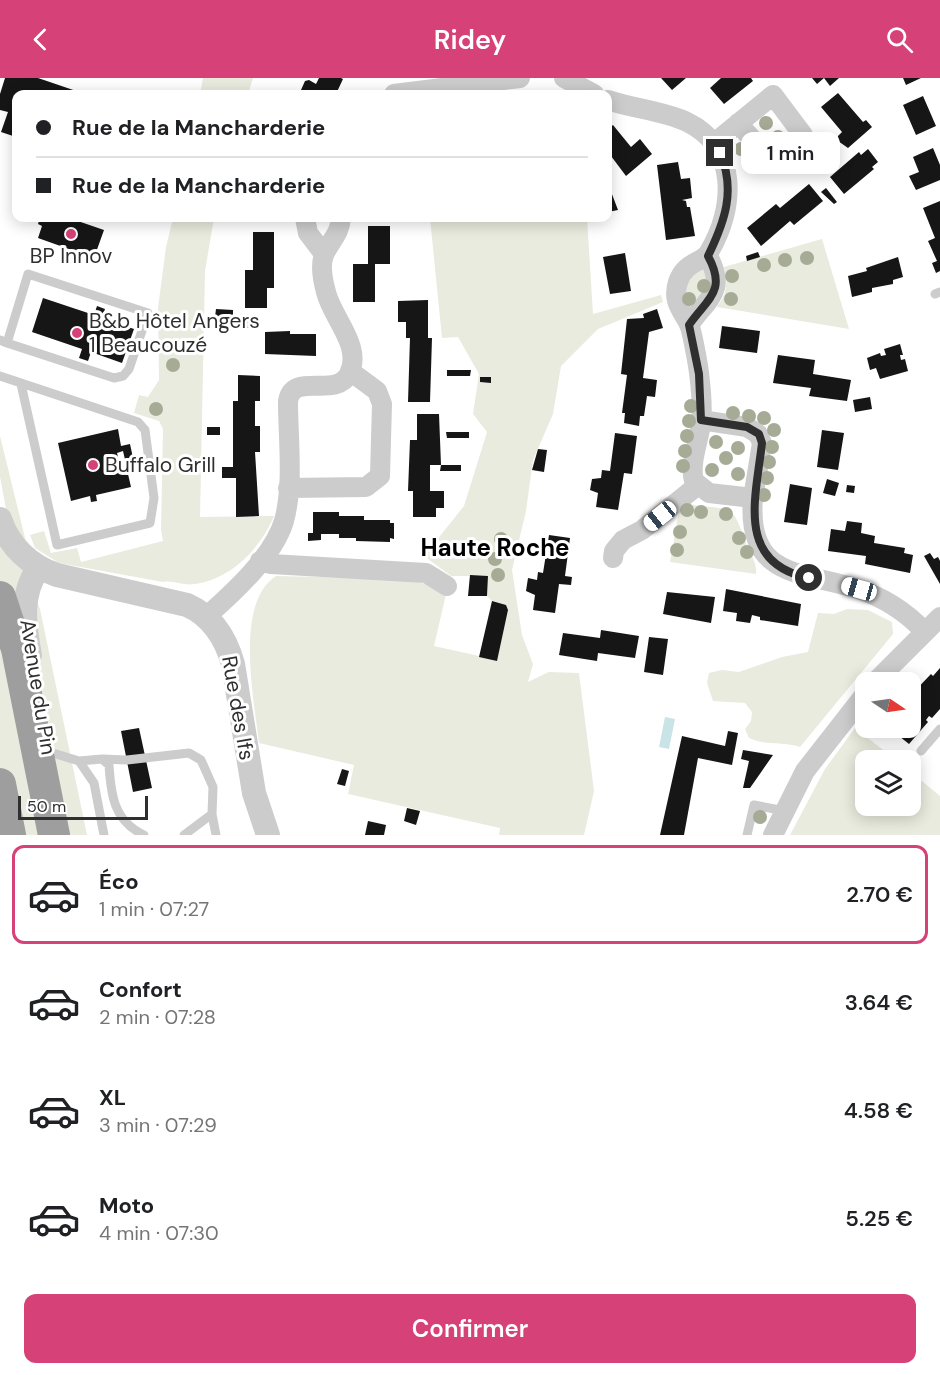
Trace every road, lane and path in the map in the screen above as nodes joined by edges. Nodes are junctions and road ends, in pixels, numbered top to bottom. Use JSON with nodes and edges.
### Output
{"nodes":[{"id":1,"x":520,"y":78,"type":"edge"},
{"id":2,"x":564,"y":78,"type":"edge"},
{"id":3,"x":426,"y":90,"type":"edge"},
{"id":4,"x":586,"y":90,"type":"edge"},
{"id":5,"x":612,"y":101,"type":"edge"},
{"id":6,"x":738,"y":123,"type":"dead end"},
{"id":7,"x":713,"y":144,"type":"junction"},
{"id":8,"x":307,"y":222,"type":"edge"},
{"id":9,"x":340,"y":222,"type":"edge"},
{"id":10,"x":324,"y":254,"type":"junction"},
{"id":11,"x":708,"y":256,"type":"junction"},
{"id":12,"x":689,"y":325,"type":"junction"},
{"id":13,"x":3,"y":341,"type":"edge"},
{"id":14,"x":350,"y":371,"type":"junction"},
{"id":15,"x":0,"y":376,"type":"edge"},
{"id":16,"x":21,"y":384,"type":"junction"},
{"id":17,"x":701,"y":420,"type":"junction"},
{"id":18,"x":697,"y":486,"type":"junction"},
{"id":19,"x":288,"y":488,"type":"junction"},
{"id":20,"x":753,"y":498,"type":"junction"},
{"id":21,"x":0,"y":519,"type":"edge"},
{"id":22,"x":613,"y":558,"type":"dead end"},
{"id":23,"x":260,"y":561,"type":"junction"},
{"id":24,"x":39,"y":567,"type":"junction"},
{"id":25,"x":447,"y":586,"type":"dead end"},
{"id":26,"x":0,"y":597,"type":"edge"},
{"id":27,"x":206,"y":617,"type":"junction"},
{"id":28,"x":940,"y":617,"type":"edge"},
{"id":29,"x":924,"y":631,"type":"junction"},
{"id":30,"x":885,"y":672,"type":"edge"},
{"id":31,"x":855,"y":707,"type":"edge"},
{"id":32,"x":940,"y":729,"type":"edge"},
{"id":33,"x":42,"y":750,"type":"junction"},
{"id":34,"x":921,"y":751,"type":"dead end"},
{"id":35,"x":102,"y":759,"type":"junction"},
{"id":36,"x":79,"y":761,"type":"junction"},
{"id":37,"x":0,"y":784,"type":"edge"},
{"id":38,"x":784,"y":811,"type":"junction"},
{"id":39,"x":212,"y":814,"type":"junction"},
{"id":40,"x":10,"y":835,"type":"edge"},
{"id":41,"x":54,"y":835,"type":"edge"},
{"id":42,"x":65,"y":835,"type":"edge"},
{"id":43,"x":104,"y":835,"type":"edge"},
{"id":44,"x":144,"y":835,"type":"edge"},
{"id":45,"x":184,"y":835,"type":"edge"},
{"id":46,"x":216,"y":835,"type":"edge"},
{"id":47,"x":268,"y":835,"type":"edge"},
{"id":48,"x":747,"y":835,"type":"edge"},
{"id":49,"x":773,"y":835,"type":"edge"}],
"edges":[{"from":1,"to":3,"type":"street"},
{"from":2,"to":4,"type":"street"},
{"from":5,"to":7,"type":"street"},
{"from":6,"to":7,"type":"street"},
{"from":7,"to":11,"type":"street"},
{"from":8,"to":10,"type":"street"},
{"from":9,"to":10,"type":"street"},
{"from":10,"to":14,"type":"street"},
{"from":11,"to":12,"type":"street"},
{"from":11,"to":12,"type":"street"},
{"from":12,"to":17,"type":"street"},
{"from":13,"to":13,"type":"lane"},
{"from":14,"to":19,"type":"street"},
{"from":14,"to":19,"type":"street"},
{"from":15,"to":16,"type":"lane"},
{"from":16,"to":16,"type":"lane"},
{"from":17,"to":18,"type":"street"},
{"from":17,"to":20,"type":"street"},
{"from":18,"to":20,"type":"street"},
{"from":18,"to":22,"type":"street"},
{"from":19,"to":23,"type":"street"},
{"from":20,"to":29,"type":"street"},
{"from":21,"to":24,"type":"street"},
{"from":23,"to":25,"type":"street"},
{"from":23,"to":27,"type":"street"},
{"from":24,"to":27,"type":"street","name":"Rue des Ifs"},
{"from":24,"to":33,"type":"street","name":"Avenue du Pin"},
{"from":26,"to":33,"type":"highway"},
{"from":27,"to":47,"type":"street","name":"Rue des Ifs"},
{"from":28,"to":29,"type":"street"},
{"from":29,"to":30,"type":"street"},
{"from":31,"to":38,"type":"street"},
{"from":32,"to":34,"type":"lane"},
{"from":33,"to":36,"type":"lane"},
{"from":33,"to":41,"type":"highway"},
{"from":33,"to":42,"type":"street","name":"Avenue du Pin"},
{"from":35,"to":36,"type":"lane"},
{"from":35,"to":39,"type":"lane"},
{"from":35,"to":44,"type":"lane"},
{"from":36,"to":43,"type":"lane"},
{"from":37,"to":40,"type":"highway"},
{"from":38,"to":48,"type":"lane"},
{"from":38,"to":49,"type":"street"},
{"from":39,"to":45,"type":"lane"},
{"from":39,"to":46,"type":"lane"}]}
